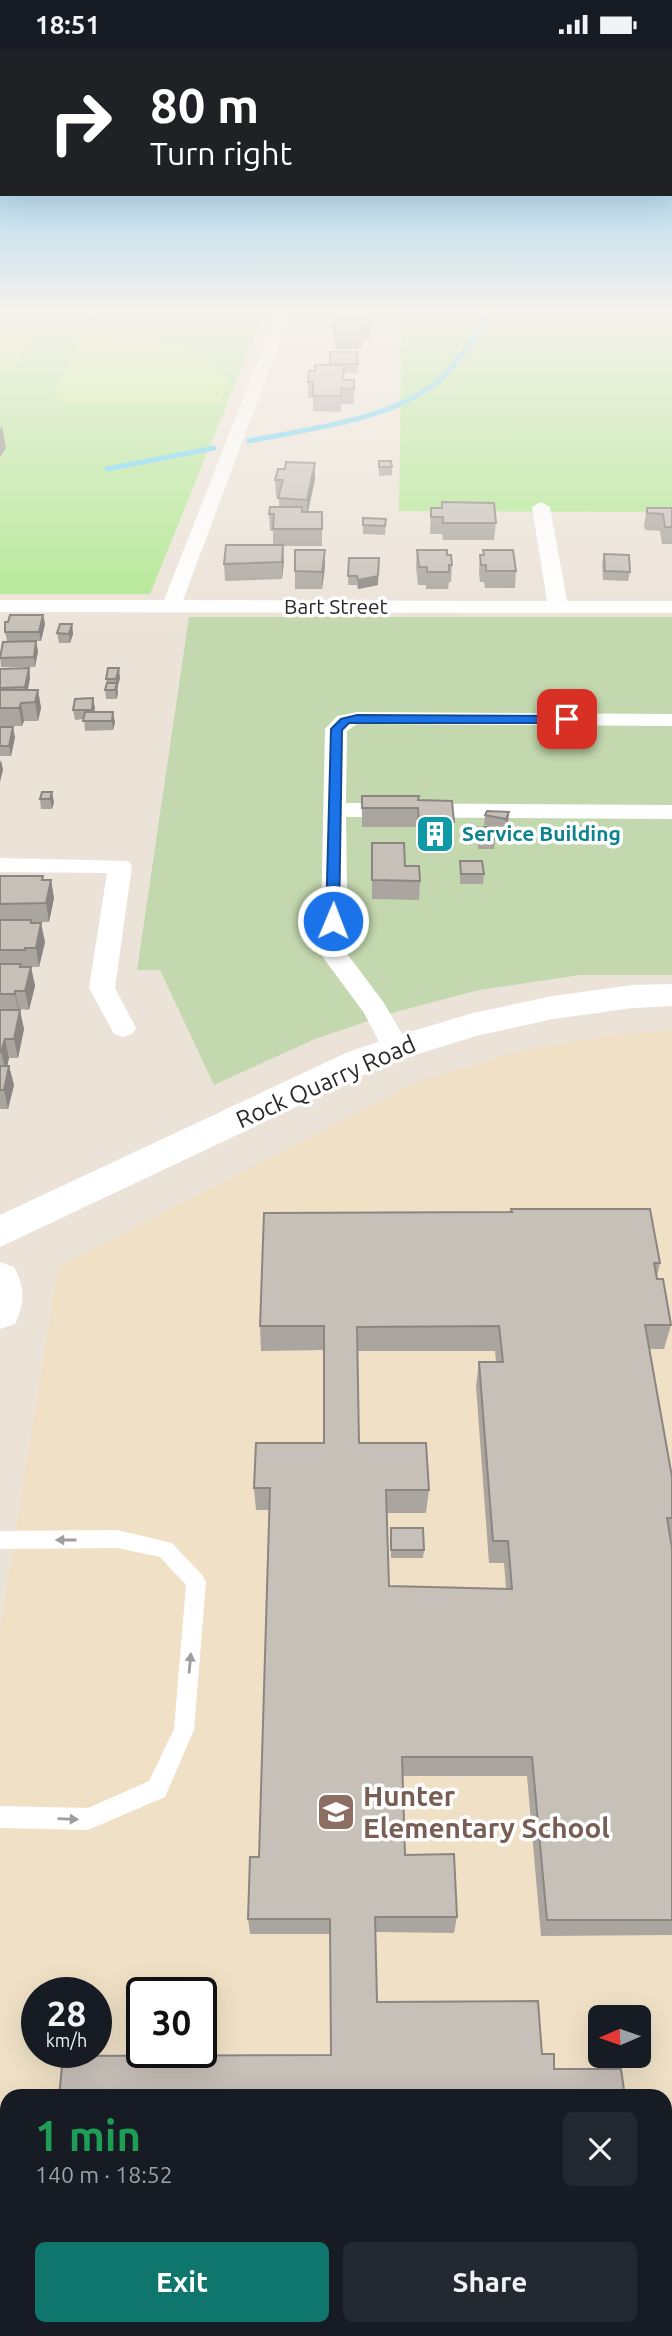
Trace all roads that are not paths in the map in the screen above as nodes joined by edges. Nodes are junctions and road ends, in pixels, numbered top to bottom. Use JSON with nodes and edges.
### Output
{"nodes":[{"id":1,"x":243,"y":419,"type":"edge"},
{"id":2,"x":541,"y":507,"type":"dead end"},
{"id":3,"x":0,"y":606,"type":"edge"},
{"id":4,"x":171,"y":606,"type":"junction"},
{"id":5,"x":558,"y":607,"type":"junction"},
{"id":6,"x":672,"y":607,"type":"edge"},
{"id":7,"x":672,"y":720,"type":"edge"},
{"id":8,"x":335,"y":810,"type":"junction"},
{"id":9,"x":672,"y":812,"type":"edge"},
{"id":10,"x":0,"y":865,"type":"edge"},
{"id":11,"x":672,"y":995,"type":"edge"},
{"id":12,"x":123,"y":1028,"type":"dead end"},
{"id":13,"x":396,"y":1048,"type":"junction"},
{"id":14,"x":0,"y":1232,"type":"edge"},
{"id":15,"x":0,"y":1278,"type":"edge"},
{"id":16,"x":0,"y":1312,"type":"edge"},
{"id":17,"x":0,"y":1540,"type":"edge"},
{"id":18,"x":0,"y":1817,"type":"edge"}],
"edges":[{"from":1,"to":4,"type":"street"},
{"from":2,"to":5,"type":"street"},
{"from":3,"to":4,"type":"street","name":"Bart Street"},
{"from":4,"to":5,"type":"street","name":"Bart Street"},
{"from":5,"to":6,"type":"street","name":"Bart Street"},
{"from":7,"to":8,"type":"street"},
{"from":8,"to":9,"type":"street"},
{"from":8,"to":13,"type":"street"},
{"from":10,"to":12,"type":"street"},
{"from":11,"to":13,"type":"main road","name":"Rock Quarry Road"},
{"from":13,"to":14,"type":"main road","name":"Rock Quarry Road"},
{"from":15,"to":16,"type":"main road"},
{"from":18,"to":17,"type":"lane","one_way":true}]}
